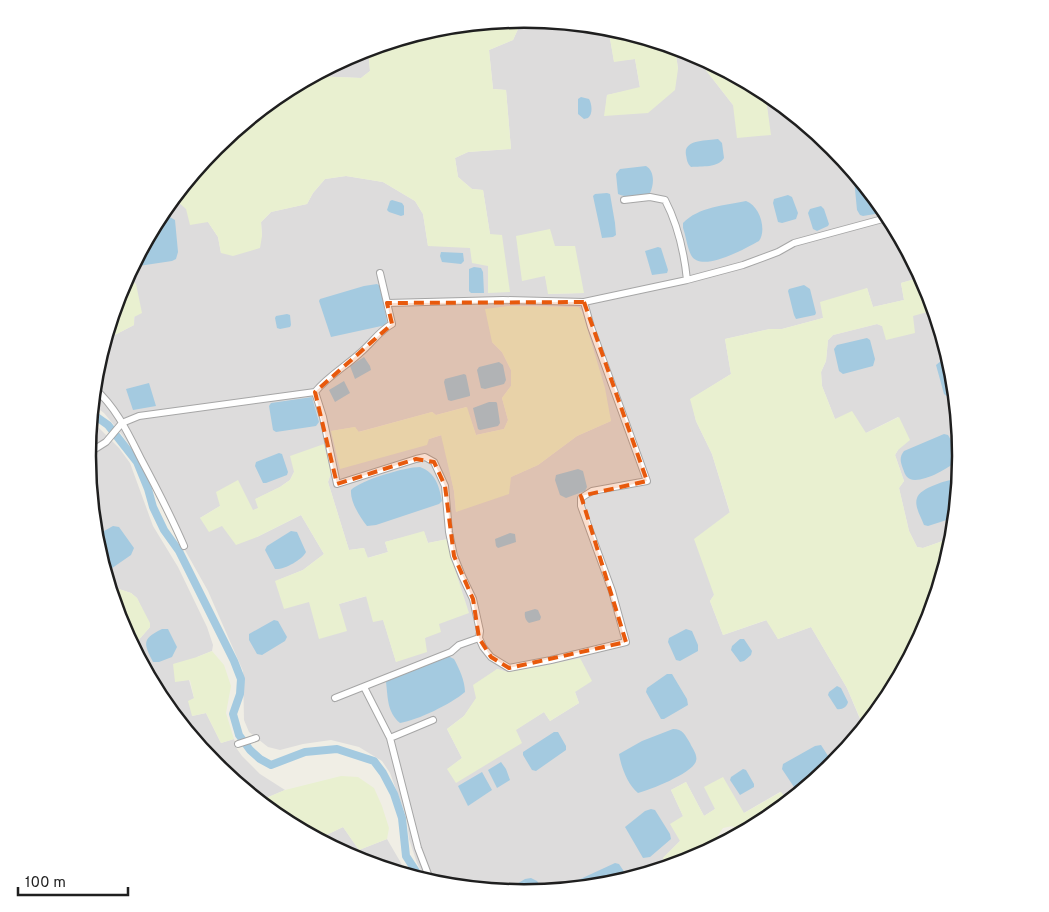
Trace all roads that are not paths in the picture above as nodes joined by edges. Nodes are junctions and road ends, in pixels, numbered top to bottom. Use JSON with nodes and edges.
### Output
{"nodes":[{"id":1,"x":624,"y":200,"type":"dead end"},
{"id":2,"x":882,"y":220,"type":"edge"},
{"id":3,"x":380,"y":273,"type":"dead end"},
{"id":4,"x":687,"y":280,"type":"junction"},
{"id":5,"x":584,"y":302,"type":"junction"},
{"id":6,"x":387,"y":303,"type":"junction"},
{"id":7,"x":316,"y":392,"type":"junction"},
{"id":8,"x":101,"y":394,"type":"edge"},
{"id":9,"x":120,"y":425,"type":"junction"},
{"id":10,"x":96,"y":448,"type":"edge"},
{"id":11,"x":184,"y":546,"type":"dead end"},
{"id":12,"x":479,"y":638,"type":"junction"},
{"id":13,"x":364,"y":686,"type":"junction"},
{"id":14,"x":335,"y":698,"type":"dead end"},
{"id":15,"x":433,"y":720,"type":"dead end"},
{"id":16,"x":256,"y":738,"type":"dead end"},
{"id":17,"x":390,"y":738,"type":"junction"},
{"id":18,"x":238,"y":744,"type":"dead end"},
{"id":19,"x":428,"y":873,"type":"edge"}],
"edges":[{"from":1,"to":4,"type":"street"},
{"from":2,"to":4,"type":"street"},
{"from":3,"to":6,"type":"street"},
{"from":4,"to":5,"type":"street"},
{"from":5,"to":6,"type":"street"},
{"from":5,"to":12,"type":"street"},
{"from":6,"to":7,"type":"street"},
{"from":7,"to":9,"type":"street"},
{"from":7,"to":12,"type":"street"},
{"from":8,"to":9,"type":"street"},
{"from":9,"to":10,"type":"street"},
{"from":9,"to":11,"type":"street"},
{"from":12,"to":13,"type":"street"},
{"from":13,"to":14,"type":"street"},
{"from":13,"to":17,"type":"street"},
{"from":15,"to":17,"type":"street"},
{"from":16,"to":18,"type":"street"},
{"from":17,"to":19,"type":"street"}]}
